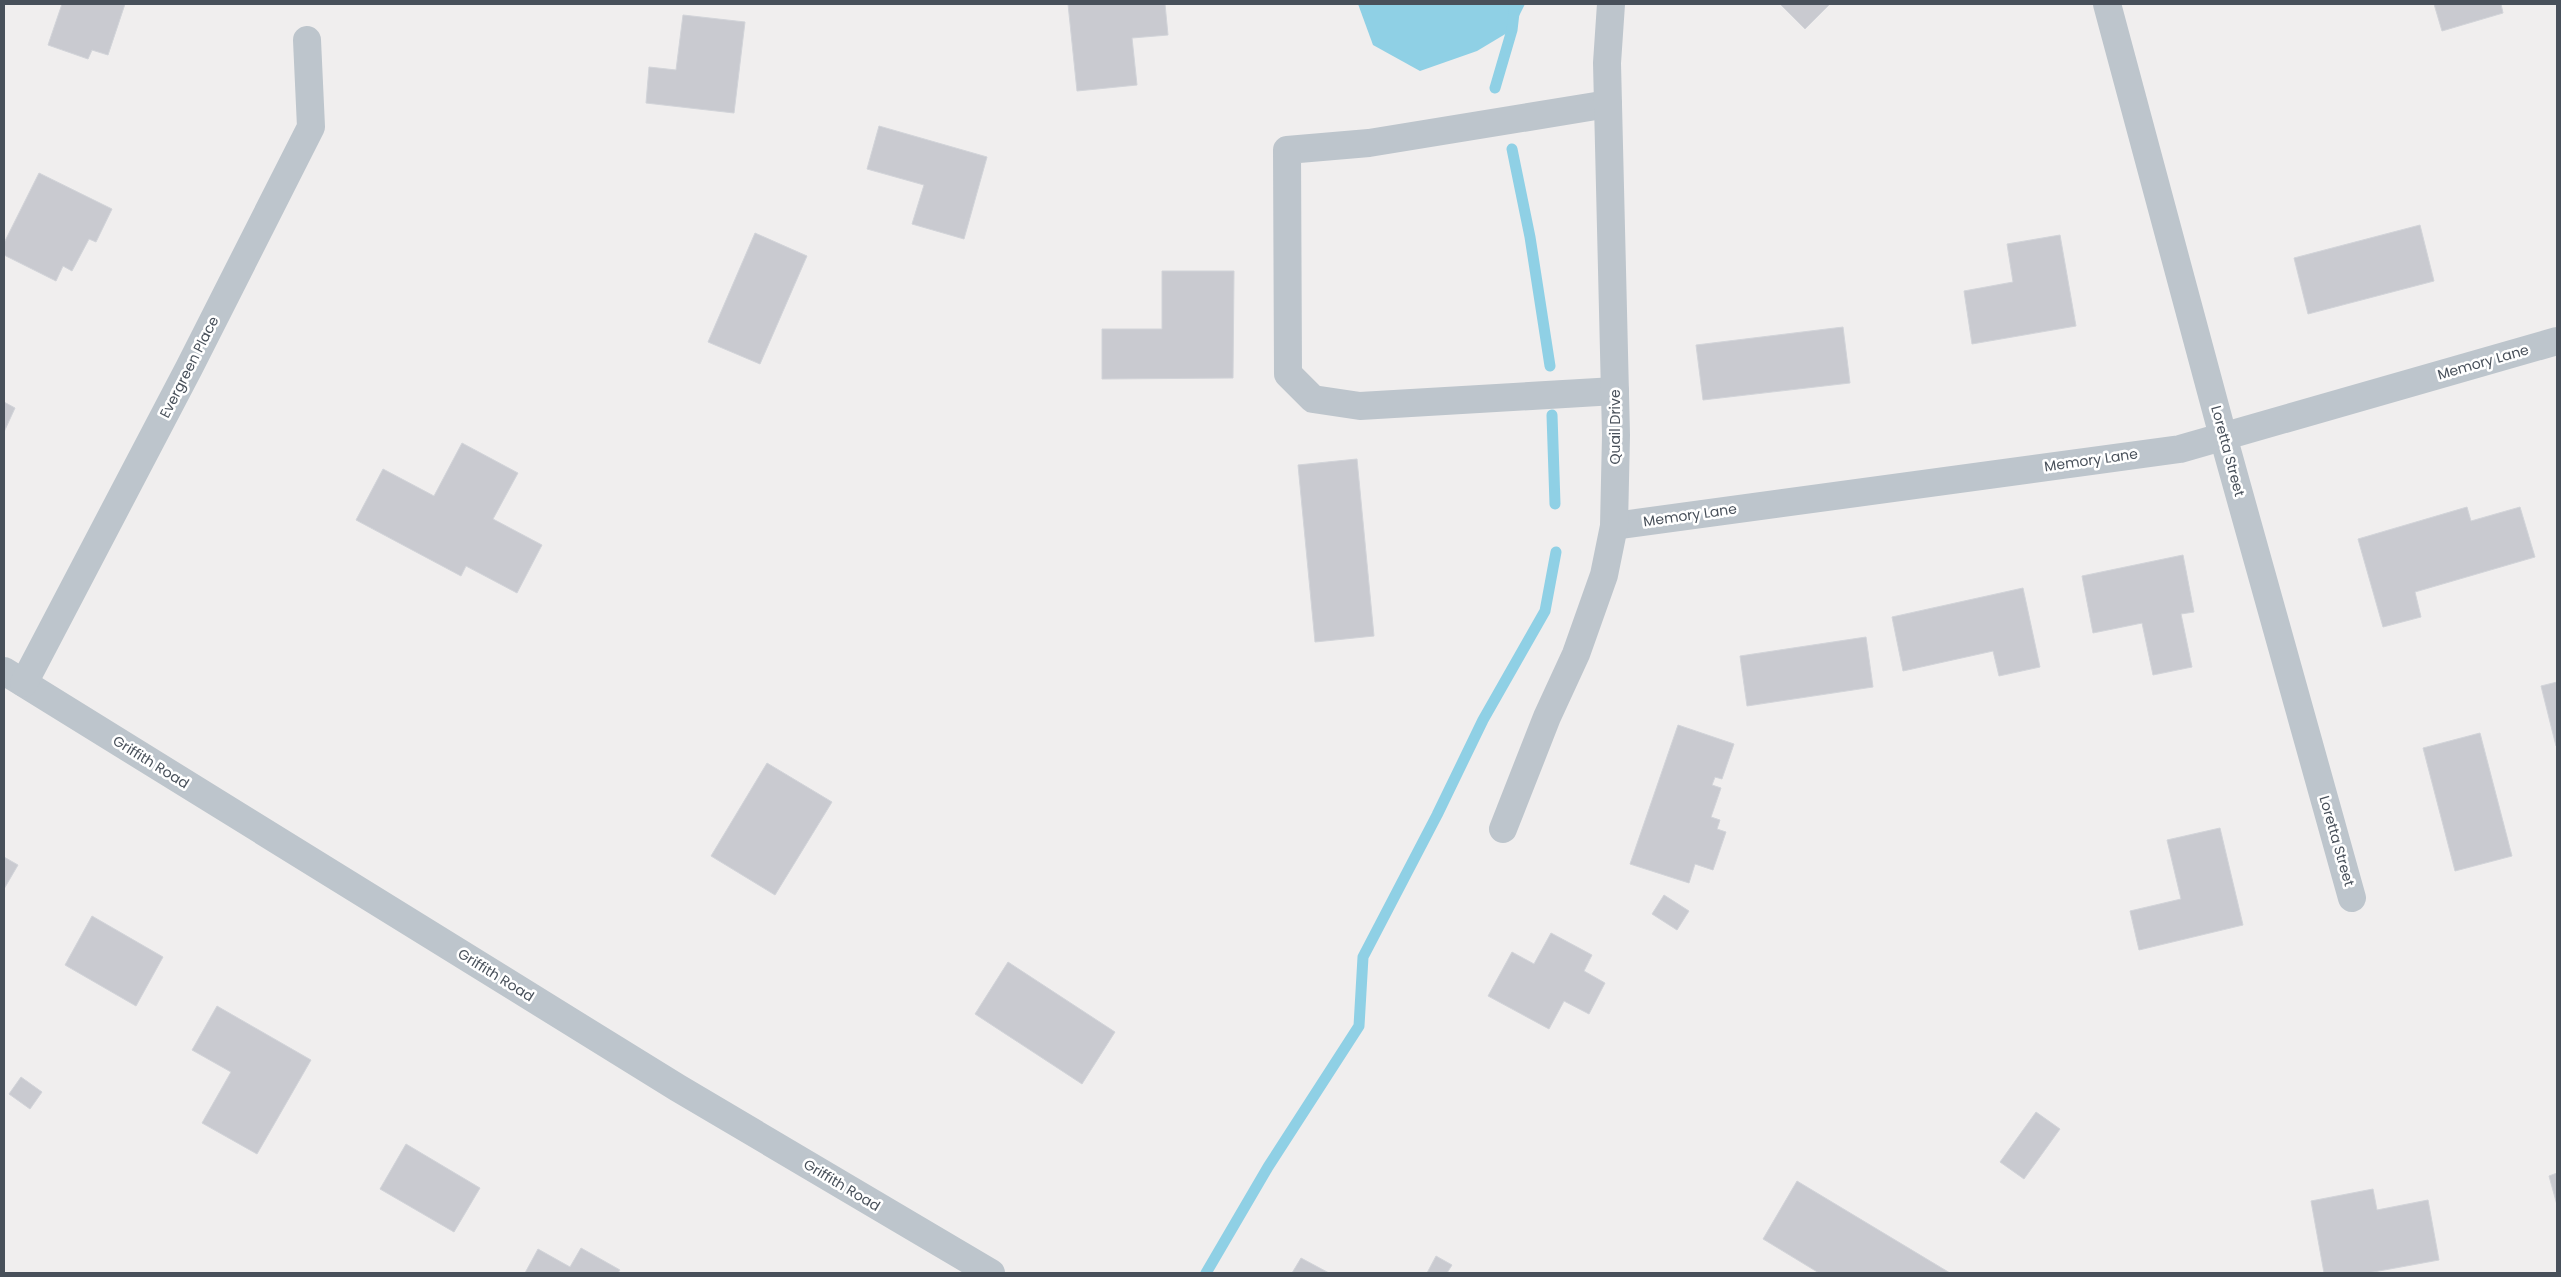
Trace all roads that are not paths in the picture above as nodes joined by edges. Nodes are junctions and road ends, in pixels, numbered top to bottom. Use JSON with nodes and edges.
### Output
{"nodes":[{"id":1,"x":1611,"y":4,"type":"edge"},
{"id":2,"x":2107,"y":4,"type":"edge"},
{"id":3,"x":307,"y":40,"type":"dead end"},
{"id":4,"x":1608,"y":104,"type":"junction"},
{"id":5,"x":2557,"y":341,"type":"edge"},
{"id":6,"x":1615,"y":391,"type":"junction"},
{"id":7,"x":2224,"y":436,"type":"junction"},
{"id":8,"x":1614,"y":526,"type":"junction"},
{"id":9,"x":14,"y":677,"type":"edge"},
{"id":10,"x":1503,"y":829,"type":"dead end"},
{"id":11,"x":2352,"y":898,"type":"dead end"},
{"id":12,"x":991,"y":1273,"type":"edge"}],
"edges":[{"from":1,"to":4,"type":"street","name":"Quail Drive"},
{"from":2,"to":7,"type":"street","name":"Loretta Street"},
{"from":3,"to":9,"type":"street","name":"Evergreen Place"},
{"from":4,"to":6,"type":"street","name":"Quail Drive"},
{"from":4,"to":6,"type":"street"},
{"from":5,"to":7,"type":"street","name":"Memory Lane"},
{"from":6,"to":8,"type":"street","name":"Quail Drive"},
{"from":7,"to":8,"type":"street","name":"Memory Lane"},
{"from":7,"to":11,"type":"street","name":"Loretta Street"},
{"from":8,"to":10,"type":"street","name":"Quail Drive"},
{"from":9,"to":12,"type":"street","name":"Griffith Road"}]}
